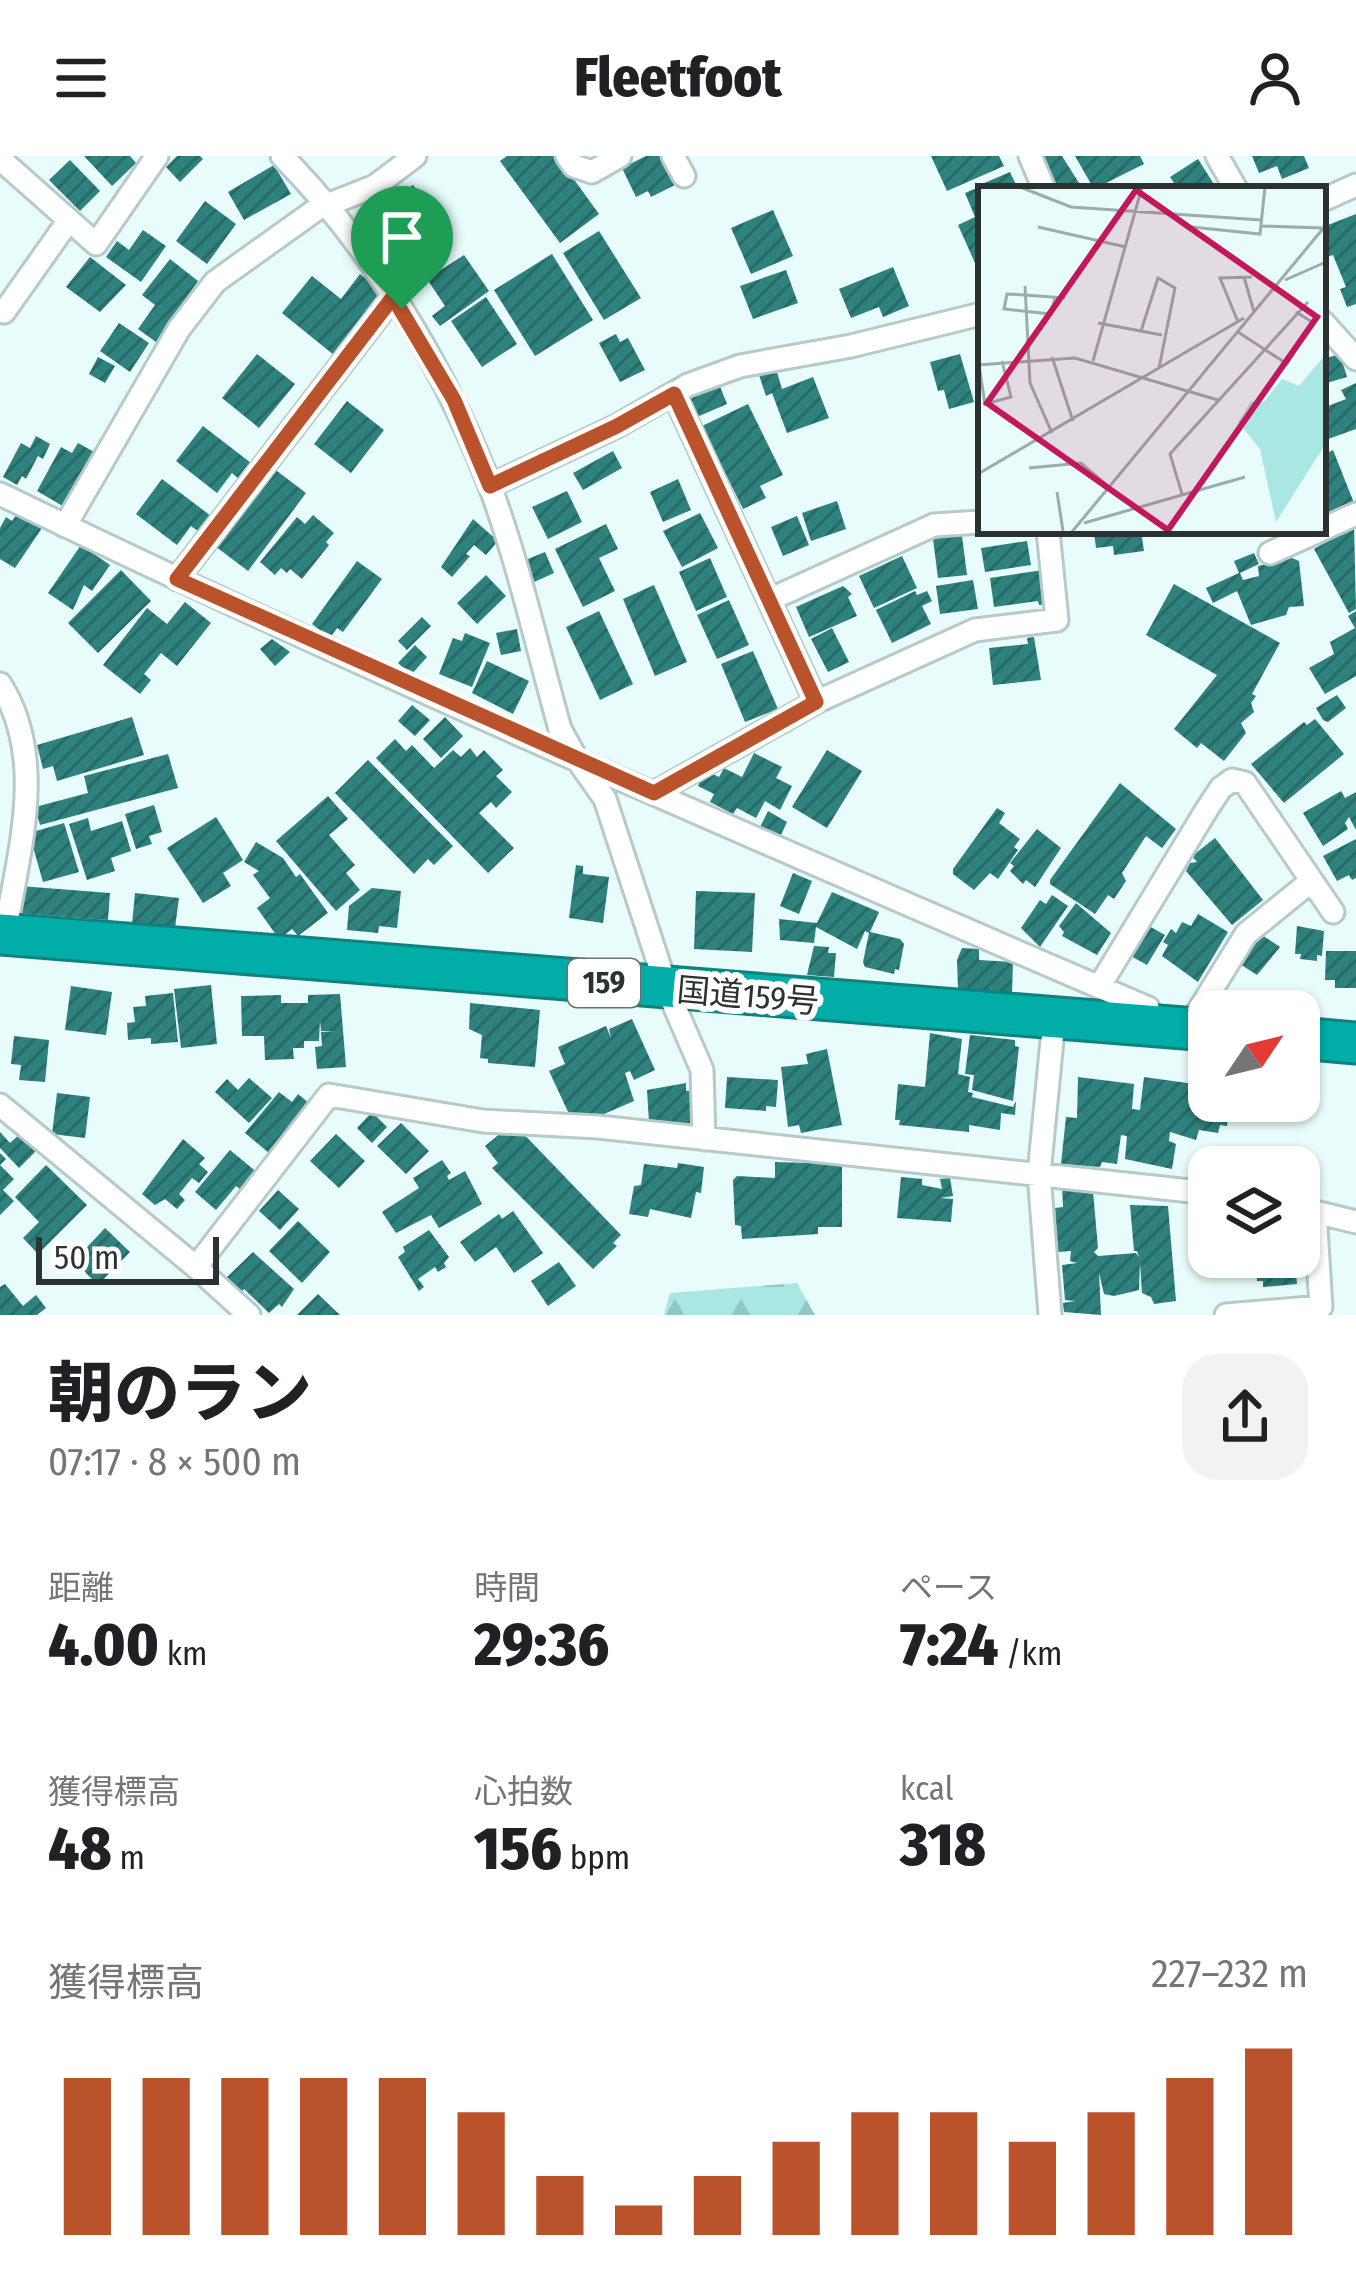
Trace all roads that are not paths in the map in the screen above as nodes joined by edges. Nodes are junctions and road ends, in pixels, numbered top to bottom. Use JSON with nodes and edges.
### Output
{"nodes":[{"id":1,"x":158,"y":156,"type":"edge"},
{"id":2,"x":283,"y":156,"type":"edge"},
{"id":3,"x":415,"y":156,"type":"edge"},
{"id":4,"x":567,"y":156,"type":"edge"},
{"id":5,"x":620,"y":156,"type":"edge"},
{"id":6,"x":1030,"y":156,"type":"edge"},
{"id":7,"x":1217,"y":156,"type":"edge"},
{"id":8,"x":0,"y":159,"type":"edge"},
{"id":9,"x":1356,"y":185,"type":"edge"},
{"id":10,"x":1043,"y":186,"type":"edge"},
{"id":11,"x":1235,"y":186,"type":"edge"},
{"id":12,"x":1326,"y":199,"type":"edge"},
{"id":13,"x":332,"y":206,"type":"junction"},
{"id":14,"x":69,"y":220,"type":"junction"},
{"id":15,"x":393,"y":297,"type":"junction"},
{"id":16,"x":4,"y":312,"type":"dead end"},
{"id":17,"x":978,"y":315,"type":"edge"},
{"id":18,"x":1326,"y":325,"type":"edge"},
{"id":19,"x":1356,"y":358,"type":"edge"},
{"id":20,"x":674,"y":394,"type":"junction"},
{"id":21,"x":490,"y":486,"type":"junction"},
{"id":22,"x":0,"y":494,"type":"edge"},
{"id":23,"x":1356,"y":514,"type":"edge"},
{"id":24,"x":978,"y":522,"type":"edge"},
{"id":25,"x":65,"y":526,"type":"junction"},
{"id":26,"x":1326,"y":528,"type":"edge"},
{"id":27,"x":1048,"y":534,"type":"edge"},
{"id":28,"x":1312,"y":534,"type":"edge"},
{"id":29,"x":1270,"y":553,"type":"dead end"},
{"id":30,"x":177,"y":579,"type":"junction"},
{"id":31,"x":769,"y":600,"type":"junction"},
{"id":32,"x":0,"y":684,"type":"edge"},
{"id":33,"x":816,"y":702,"type":"junction"},
{"id":34,"x":576,"y":758,"type":"junction"},
{"id":35,"x":654,"y":793,"type":"junction"},
{"id":36,"x":1310,"y":882,"type":"junction"},
{"id":37,"x":1333,"y":912,"type":"dead end"},
{"id":38,"x":2,"y":934,"type":"edge"},
{"id":39,"x":1099,"y":987,"type":"junction"},
{"id":40,"x":668,"y":988,"type":"junction"},
{"id":41,"x":1054,"y":1020,"type":"junction"},
{"id":42,"x":1183,"y":1028,"type":"edge"},
{"id":43,"x":1320,"y":1040,"type":"edge"},
{"id":44,"x":1356,"y":1043,"type":"edge"},
{"id":45,"x":0,"y":1105,"type":"edge"},
{"id":46,"x":704,"y":1139,"type":"junction"},
{"id":47,"x":1039,"y":1174,"type":"junction"},
{"id":48,"x":1188,"y":1191,"type":"edge"},
{"id":49,"x":1320,"y":1213,"type":"edge"},
{"id":50,"x":1356,"y":1222,"type":"edge"},
{"id":51,"x":196,"y":1267,"type":"junction"},
{"id":52,"x":1317,"y":1278,"type":"edge"},
{"id":53,"x":248,"y":1315,"type":"edge"},
{"id":54,"x":1050,"y":1315,"type":"edge"},
{"id":55,"x":1226,"y":1315,"type":"edge"}],
"edges":[{"from":1,"to":14,"type":"street"},
{"from":2,"to":13,"type":"street"},
{"from":3,"to":13,"type":"street"},
{"from":4,"to":5,"type":"street"},
{"from":6,"to":10,"type":"street"},
{"from":7,"to":11,"type":"street"},
{"from":8,"to":14,"type":"street"},
{"from":9,"to":12,"type":"street"},
{"from":13,"to":15,"type":"street"},
{"from":13,"to":25,"type":"street"},
{"from":14,"to":16,"type":"street"},
{"from":15,"to":21,"type":"street"},
{"from":15,"to":30,"type":"street"},
{"from":17,"to":20,"type":"street"},
{"from":18,"to":19,"type":"street"},
{"from":20,"to":21,"type":"street"},
{"from":20,"to":31,"type":"street"},
{"from":21,"to":34,"type":"street"},
{"from":22,"to":25,"type":"street"},
{"from":23,"to":26,"type":"street"},
{"from":24,"to":31,"type":"street"},
{"from":25,"to":30,"type":"street"},
{"from":27,"to":33,"type":"street"},
{"from":28,"to":29,"type":"street"},
{"from":30,"to":34,"type":"street"},
{"from":31,"to":33,"type":"street"},
{"from":32,"to":38,"type":"street"},
{"from":33,"to":35,"type":"street"},
{"from":34,"to":35,"type":"street"},
{"from":34,"to":40,"type":"street"},
{"from":35,"to":39,"type":"street"},
{"from":36,"to":37,"type":"street"},
{"from":36,"to":39,"type":"street"},
{"from":36,"to":42,"type":"street"},
{"from":38,"to":40,"type":"highway","name":"国道159号","number":"159"},
{"from":39,"to":42,"type":"street"},
{"from":40,"to":41,"type":"highway","name":"国道159号","number":"159"},
{"from":40,"to":46,"type":"street"},
{"from":41,"to":42,"type":"highway","name":"国道159号","number":"159"},
{"from":41,"to":47,"type":"street"},
{"from":43,"to":44,"type":"highway"},
{"from":45,"to":51,"type":"street"},
{"from":46,"to":47,"type":"street"},
{"from":46,"to":51,"type":"street"},
{"from":47,"to":48,"type":"street"},
{"from":47,"to":54,"type":"street"},
{"from":49,"to":50,"type":"street"},
{"from":51,"to":53,"type":"street"},
{"from":52,"to":55,"type":"street"}]}
